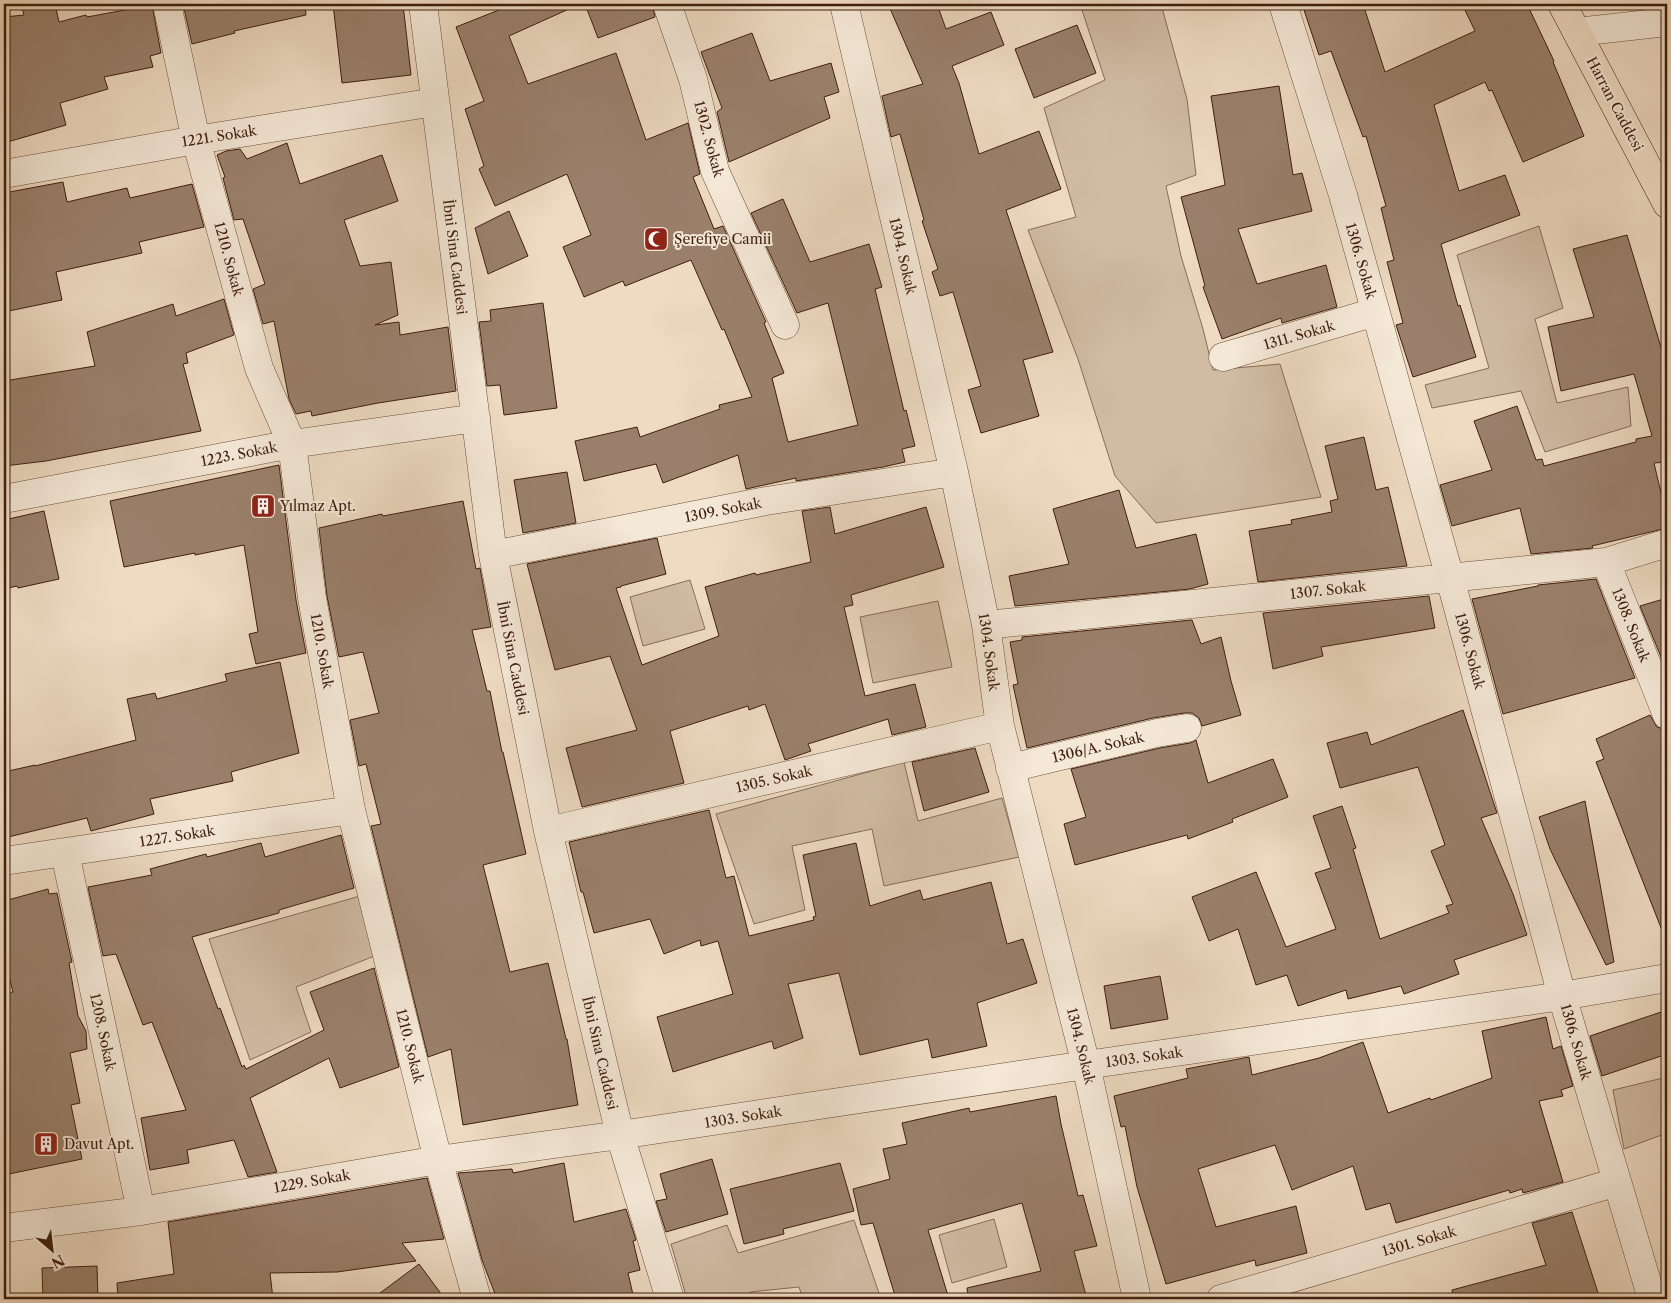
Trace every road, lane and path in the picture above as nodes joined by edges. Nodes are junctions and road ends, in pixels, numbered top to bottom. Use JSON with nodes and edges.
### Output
{"nodes":[{"id":1,"x":167,"y":4,"type":"edge"},
{"id":2,"x":423,"y":4,"type":"edge"},
{"id":3,"x":667,"y":4,"type":"edge"},
{"id":4,"x":844,"y":4,"type":"edge"},
{"id":5,"x":1283,"y":4,"type":"edge"},
{"id":6,"x":1562,"y":4,"type":"edge"},
{"id":7,"x":1667,"y":22,"type":"edge"},
{"id":8,"x":1577,"y":32,"type":"junction"},
{"id":9,"x":435,"y":102,"type":"junction"},
{"id":10,"x":196,"y":140,"type":"junction"},
{"id":11,"x":4,"y":174,"type":"edge"},
{"id":12,"x":1667,"y":204,"type":"edge"},
{"id":13,"x":1376,"y":312,"type":"junction"},
{"id":14,"x":785,"y":325,"type":"dead end"},
{"id":15,"x":1223,"y":357,"type":"dead end"},
{"id":16,"x":476,"y":418,"type":"junction"},
{"id":17,"x":292,"y":444,"type":"junction"},
{"id":18,"x":954,"y":472,"type":"junction"},
{"id":19,"x":4,"y":499,"type":"edge"},
{"id":20,"x":1667,"y":543,"type":"edge"},
{"id":21,"x":493,"y":555,"type":"junction"},
{"id":22,"x":1606,"y":562,"type":"junction"},
{"id":23,"x":1450,"y":578,"type":"junction"},
{"id":24,"x":986,"y":625,"type":"junction"},
{"id":25,"x":1667,"y":715,"type":"edge"},
{"id":26,"x":1000,"y":726,"type":"junction"},
{"id":27,"x":1187,"y":728,"type":"dead end"},
{"id":28,"x":1010,"y":768,"type":"junction"},
{"id":29,"x":351,"y":810,"type":"junction"},
{"id":30,"x":548,"y":831,"type":"junction"},
{"id":31,"x":65,"y":853,"type":"junction"},
{"id":32,"x":4,"y":861,"type":"edge"},
{"id":33,"x":1667,"y":978,"type":"edge"},
{"id":34,"x":1562,"y":996,"type":"junction"},
{"id":35,"x":1086,"y":1065,"type":"junction"},
{"id":36,"x":620,"y":1135,"type":"junction"},
{"id":37,"x":438,"y":1160,"type":"junction"},
{"id":38,"x":1617,"y":1182,"type":"junction"},
{"id":39,"x":141,"y":1211,"type":"junction"},
{"id":40,"x":4,"y":1228,"type":"edge"},
{"id":41,"x":477,"y":1299,"type":"edge"},
{"id":42,"x":670,"y":1299,"type":"edge"},
{"id":43,"x":1137,"y":1299,"type":"edge"},
{"id":44,"x":1221,"y":1299,"type":"edge"},
{"id":45,"x":1652,"y":1299,"type":"edge"}],
"edges":[{"from":1,"to":10,"type":"street","name":"1210. Sokak"},
{"from":2,"to":9,"type":"street","name":"İbni Sina Caddesi"},
{"from":3,"to":14,"type":"street","name":"1302. Sokak"},
{"from":4,"to":18,"type":"street","name":"1304. Sokak"},
{"from":5,"to":13,"type":"street","name":"1306. Sokak"},
{"from":6,"to":8,"type":"main road","name":"Harran Caddesi"},
{"from":7,"to":8,"type":"street"},
{"from":8,"to":12,"type":"main road","name":"Harran Caddesi"},
{"from":9,"to":10,"type":"street","name":"1221. Sokak"},
{"from":9,"to":16,"type":"street","name":"İbni Sina Caddesi"},
{"from":10,"to":11,"type":"street","name":"1221. Sokak"},
{"from":10,"to":17,"type":"street","name":"1210. Sokak"},
{"from":13,"to":15,"type":"street","name":"1311. Sokak"},
{"from":13,"to":23,"type":"street","name":"1306. Sokak"},
{"from":16,"to":17,"type":"street","name":"1223. Sokak"},
{"from":16,"to":21,"type":"street","name":"İbni Sina Caddesi"},
{"from":17,"to":19,"type":"street","name":"1223. Sokak"},
{"from":17,"to":29,"type":"street","name":"1210. Sokak"},
{"from":18,"to":21,"type":"street","name":"1309. Sokak"},
{"from":18,"to":24,"type":"street","name":"1304. Sokak"},
{"from":20,"to":22,"type":"street","name":"1307. Sokak"},
{"from":21,"to":30,"type":"street","name":"İbni Sina Caddesi"},
{"from":22,"to":23,"type":"street","name":"1307. Sokak"},
{"from":22,"to":25,"type":"street","name":"1308. Sokak"},
{"from":23,"to":24,"type":"street","name":"1307. Sokak"},
{"from":23,"to":34,"type":"street","name":"1306. Sokak"},
{"from":24,"to":26,"type":"street","name":"1304. Sokak"},
{"from":26,"to":28,"type":"street","name":"1304. Sokak"},
{"from":26,"to":30,"type":"street","name":"1305. Sokak"},
{"from":27,"to":28,"type":"street","name":"1306/A. Sokak"},
{"from":28,"to":35,"type":"street","name":"1304. Sokak"},
{"from":29,"to":31,"type":"street","name":"1227. Sokak"},
{"from":29,"to":37,"type":"street","name":"1210. Sokak"},
{"from":30,"to":36,"type":"street","name":"İbni Sina Caddesi"},
{"from":31,"to":32,"type":"street","name":"1227. Sokak"},
{"from":31,"to":39,"type":"street","name":"1208. Sokak"},
{"from":33,"to":34,"type":"street","name":"1303. Sokak"},
{"from":34,"to":35,"type":"street","name":"1303. Sokak"},
{"from":34,"to":38,"type":"street","name":"1306. Sokak"},
{"from":35,"to":36,"type":"street","name":"1303. Sokak"},
{"from":35,"to":43,"type":"street","name":"1304. Sokak"},
{"from":36,"to":37,"type":"street","name":"1229. Sokak"},
{"from":36,"to":42,"type":"street","name":"İbni Sina Caddesi"},
{"from":37,"to":39,"type":"street","name":"1229. Sokak"},
{"from":37,"to":41,"type":"street","name":"1210. Sokak"},
{"from":38,"to":44,"type":"street","name":"1301. Sokak"},
{"from":38,"to":45,"type":"street","name":"1306. Sokak"},
{"from":39,"to":40,"type":"street","name":"1229. Sokak"}]}
